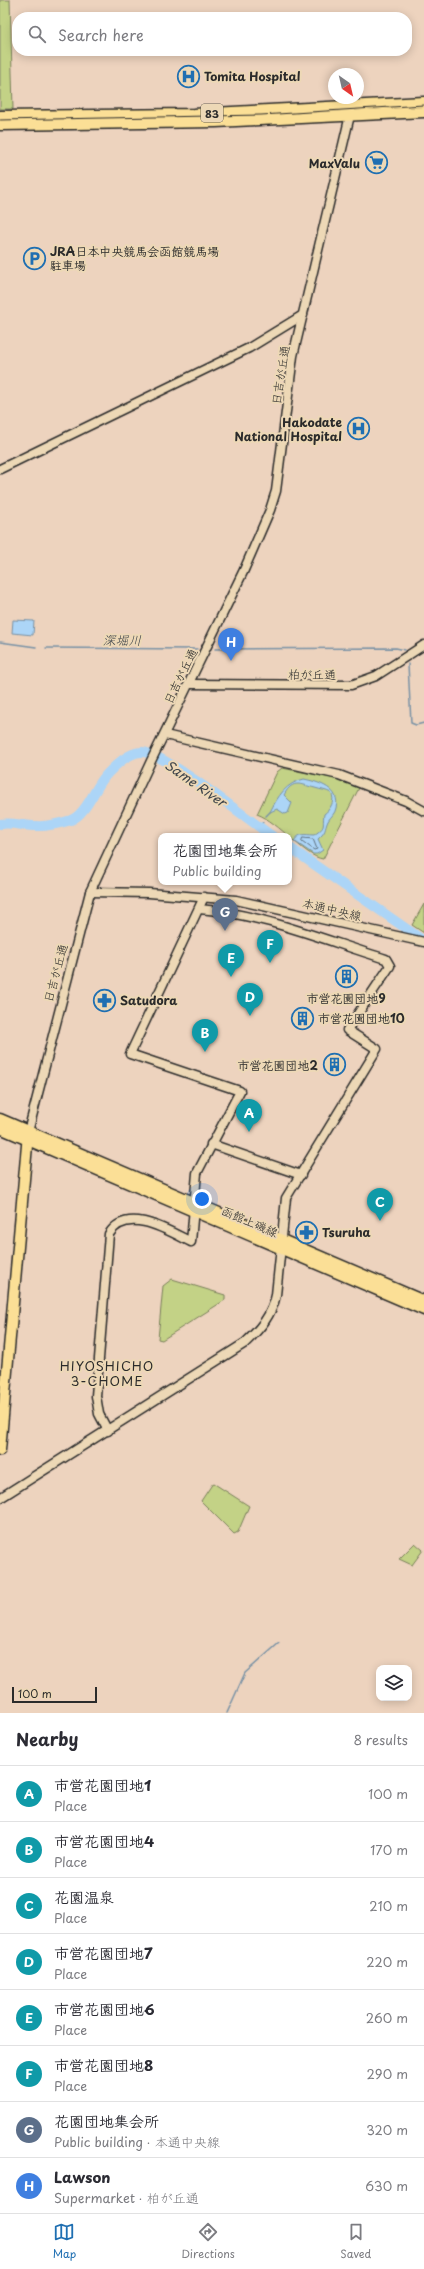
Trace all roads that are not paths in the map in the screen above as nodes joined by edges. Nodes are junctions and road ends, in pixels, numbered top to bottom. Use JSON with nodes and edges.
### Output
{"nodes":[{"id":1,"x":424,"y":102,"type":"edge"},
{"id":2,"x":351,"y":111,"type":"junction"},
{"id":3,"x":424,"y":112,"type":"edge"},
{"id":4,"x":0,"y":116,"type":"edge"},
{"id":5,"x":0,"y":126,"type":"edge"},
{"id":6,"x":303,"y":315,"type":"junction"},
{"id":7,"x":0,"y":469,"type":"edge"},
{"id":8,"x":424,"y":645,"type":"edge"},
{"id":9,"x":189,"y":684,"type":"junction"},
{"id":10,"x":165,"y":735,"type":"junction"},
{"id":11,"x":424,"y":811,"type":"edge"},
{"id":12,"x":90,"y":892,"type":"junction"},
{"id":13,"x":204,"y":896,"type":"junction"},
{"id":14,"x":198,"y":909,"type":"junction"},
{"id":15,"x":424,"y":942,"type":"edge"},
{"id":16,"x":0,"y":1119,"type":"edge"},
{"id":17,"x":0,"y":1128,"type":"edge"},
{"id":18,"x":28,"y":1135,"type":"junction"},
{"id":19,"x":211,"y":1144,"type":"junction"},
{"id":20,"x":300,"y":1175,"type":"junction"},
{"id":21,"x":194,"y":1207,"type":"junction"},
{"id":22,"x":282,"y":1245,"type":"junction"},
{"id":23,"x":424,"y":1301,"type":"edge"},
{"id":24,"x":424,"y":1310,"type":"edge"},
{"id":25,"x":108,"y":1431,"type":"junction"},
{"id":26,"x":0,"y":1450,"type":"edge"},
{"id":27,"x":0,"y":1498,"type":"edge"}],
"edges":[{"from":1,"to":2,"type":"main road","number":"83"},
{"from":2,"to":3,"type":"main road","number":"83"},
{"from":2,"to":4,"type":"main road","number":"83"},
{"from":2,"to":5,"type":"main road","number":"83"},
{"from":2,"to":6,"type":"street","name":"日吉が丘通"},
{"from":6,"to":7,"type":"street"},
{"from":6,"to":9,"type":"street","name":"日吉が丘通"},
{"from":8,"to":9,"type":"street","name":"柏が丘通"},
{"from":9,"to":10,"type":"street","name":"日吉が丘通"},
{"from":10,"to":11,"type":"street"},
{"from":10,"to":12,"type":"street","name":"日吉が丘通"},
{"from":12,"to":13,"type":"street","name":"本通中央線"},
{"from":12,"to":18,"type":"street","name":"日吉が丘通"},
{"from":13,"to":14,"type":"street"},
{"from":13,"to":15,"type":"street","name":"本通中央線"},
{"from":14,"to":19,"type":"street"},
{"from":14,"to":20,"type":"street"},
{"from":16,"to":18,"type":"main road","name":"函館上磯線"},
{"from":17,"to":18,"type":"main road","name":"函館上磯線"},
{"from":18,"to":21,"type":"main road","name":"函館上磯線"},
{"from":18,"to":26,"type":"main road"},
{"from":19,"to":20,"type":"street"},
{"from":19,"to":21,"type":"street"},
{"from":20,"to":22,"type":"street"},
{"from":21,"to":22,"type":"main road","name":"函館上磯線"},
{"from":21,"to":25,"type":"street"},
{"from":22,"to":23,"type":"main road","name":"函館上磯線"},
{"from":22,"to":24,"type":"main road","name":"函館上磯線"},
{"from":22,"to":25,"type":"street"},
{"from":25,"to":27,"type":"street"}]}
